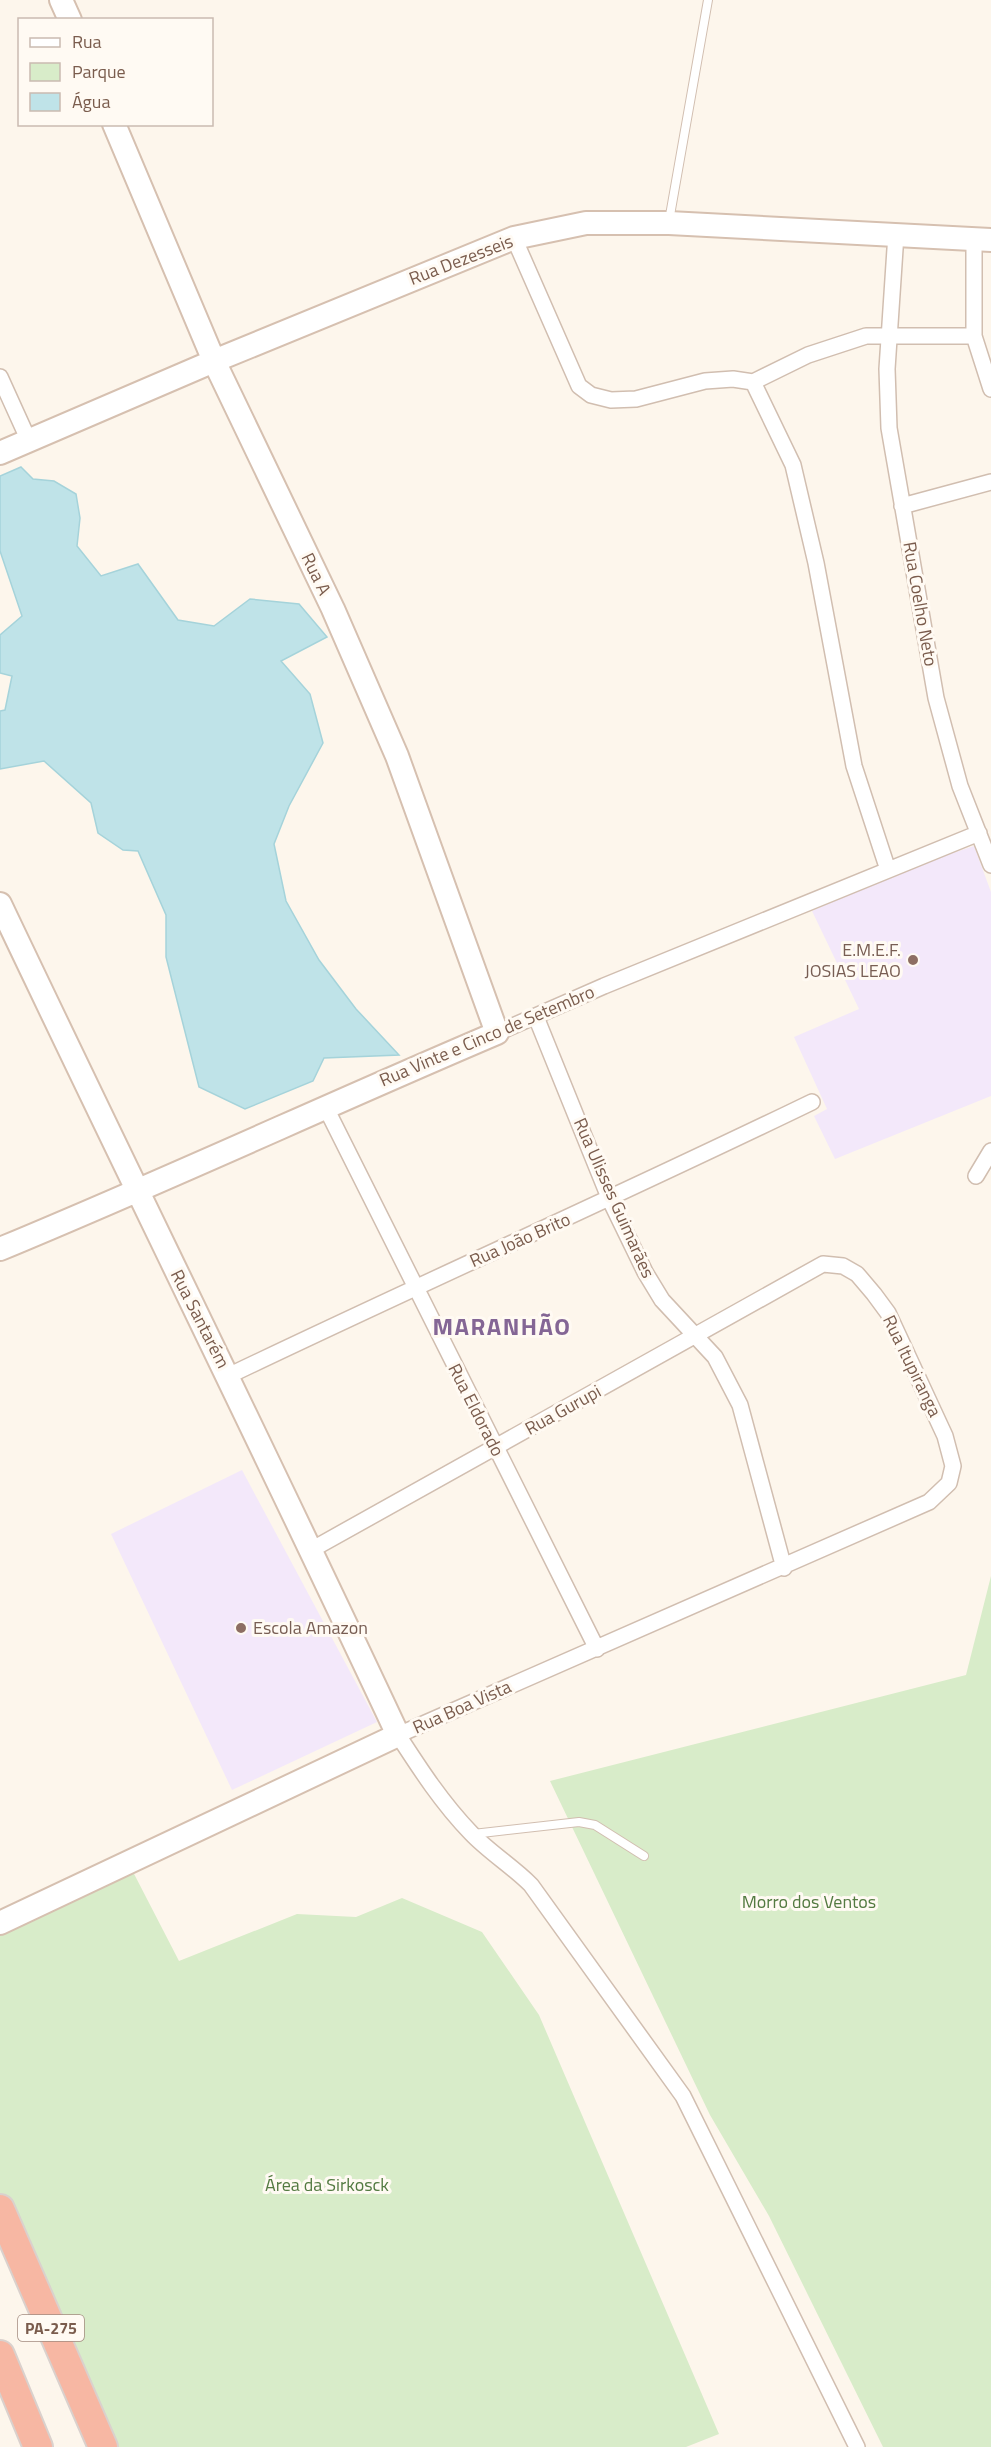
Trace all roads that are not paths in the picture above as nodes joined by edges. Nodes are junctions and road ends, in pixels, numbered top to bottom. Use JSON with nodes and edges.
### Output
{"nodes":[{"id":1,"x":61,"y":0,"type":"edge"},
{"id":2,"x":708,"y":0,"type":"edge"},
{"id":3,"x":68,"y":18,"type":"edge"},
{"id":4,"x":115,"y":126,"type":"edge"},
{"id":5,"x":669,"y":223,"type":"junction"},
{"id":6,"x":896,"y":234,"type":"junction"},
{"id":7,"x":514,"y":238,"type":"junction"},
{"id":8,"x":982,"y":240,"type":"edge"},
{"id":9,"x":890,"y":335,"type":"junction"},
{"id":10,"x":974,"y":336,"type":"junction"},
{"id":11,"x":214,"y":361,"type":"junction"},
{"id":12,"x":0,"y":377,"type":"edge"},
{"id":13,"x":753,"y":382,"type":"junction"},
{"id":14,"x":991,"y":389,"type":"edge"},
{"id":15,"x":29,"y":441,"type":"junction"},
{"id":16,"x":0,"y":453,"type":"edge"},
{"id":17,"x":991,"y":482,"type":"edge"},
{"id":18,"x":902,"y":507,"type":"junction"},
{"id":19,"x":979,"y":833,"type":"junction"},
{"id":20,"x":991,"y":865,"type":"edge"},
{"id":21,"x":888,"y":870,"type":"junction"},
{"id":22,"x":0,"y":904,"type":"edge"},
{"id":23,"x":536,"y":1017,"type":"junction"},
{"id":24,"x":497,"y":1033,"type":"junction"},
{"id":25,"x":812,"y":1102,"type":"dead end"},
{"id":26,"x":325,"y":1106,"type":"junction"},
{"id":27,"x":991,"y":1151,"type":"edge"},
{"id":28,"x":976,"y":1176,"type":"dead end"},
{"id":29,"x":137,"y":1193,"type":"junction"},
{"id":30,"x":610,"y":1200,"type":"junction"},
{"id":31,"x":0,"y":1249,"type":"edge"},
{"id":32,"x":814,"y":1268,"type":"joint"},
{"id":33,"x":414,"y":1287,"type":"junction"},
{"id":34,"x":694,"y":1336,"type":"junction"},
{"id":35,"x":228,"y":1376,"type":"junction"},
{"id":36,"x":495,"y":1448,"type":"junction"},
{"id":37,"x":929,"y":1502,"type":"joint"},
{"id":38,"x":311,"y":1550,"type":"junction"},
{"id":39,"x":784,"y":1568,"type":"junction"},
{"id":40,"x":597,"y":1648,"type":"junction"},
{"id":41,"x":398,"y":1735,"type":"junction"},
{"id":42,"x":472,"y":1835,"type":"junction"},
{"id":43,"x":644,"y":1856,"type":"dead end"},
{"id":44,"x":0,"y":1923,"type":"edge"},
{"id":45,"x":0,"y":2209,"type":"edge"},
{"id":46,"x":0,"y":2355,"type":"edge"},
{"id":47,"x":38,"y":2447,"type":"edge"},
{"id":48,"x":103,"y":2447,"type":"edge"},
{"id":49,"x":857,"y":2447,"type":"edge"}],
"edges":[{"from":1,"to":3,"type":"street"},
{"from":2,"to":5,"type":"lane"},
{"from":4,"to":11,"type":"street","name":"Rua A"},
{"from":5,"to":6,"type":"street","name":"Rua Dezesseis"},
{"from":5,"to":7,"type":"street","name":"Rua Dezesseis"},
{"from":6,"to":8,"type":"street","name":"Rua Dezesseis"},
{"from":6,"to":9,"type":"street","name":"Rua Coelho Neto"},
{"from":7,"to":11,"type":"street","name":"Rua Dezesseis"},
{"from":7,"to":13,"type":"street"},
{"from":8,"to":10,"type":"street"},
{"from":9,"to":10,"type":"street"},
{"from":9,"to":13,"type":"street"},
{"from":9,"to":18,"type":"street","name":"Rua Coelho Neto"},
{"from":10,"to":14,"type":"street"},
{"from":11,"to":15,"type":"street","name":"Rua Dezesseis"},
{"from":11,"to":24,"type":"street","name":"Rua A"},
{"from":12,"to":15,"type":"street"},
{"from":13,"to":21,"type":"street"},
{"from":15,"to":16,"type":"street","name":"Rua Dezesseis"},
{"from":17,"to":18,"type":"street"},
{"from":18,"to":19,"type":"street","name":"Rua Coelho Neto"},
{"from":19,"to":20,"type":"street","name":"Rua Coelho Neto"},
{"from":19,"to":21,"type":"street","name":"Rua Vinte e Cinco de Setembro"},
{"from":21,"to":23,"type":"street","name":"Rua Vinte e Cinco de Setembro"},
{"from":22,"to":29,"type":"street","name":"Rua Santarém"},
{"from":23,"to":24,"type":"street","name":"Rua Vinte e Cinco de Setembro"},
{"from":23,"to":30,"type":"street","name":"Rua Ulisses Guimarães"},
{"from":24,"to":26,"type":"street","name":"Rua Vinte e Cinco de Setembro"},
{"from":25,"to":30,"type":"street","name":"Rua João Brito"},
{"from":26,"to":29,"type":"street","name":"Rua Vinte e Cinco de Setembro"},
{"from":26,"to":33,"type":"street","name":"Rua Eldorado"},
{"from":27,"to":28,"type":"street"},
{"from":29,"to":31,"type":"street","name":"Rua Vinte e Cinco de Setembro"},
{"from":29,"to":35,"type":"street","name":"Rua Santarém"},
{"from":30,"to":33,"type":"street","name":"Rua João Brito"},
{"from":30,"to":34,"type":"street","name":"Rua Ulisses Guimarães"},
{"from":32,"to":34,"type":"street","name":"Rua Gurupi"},
{"from":32,"to":37,"type":"street","name":"Rua Itupiranga"},
{"from":33,"to":35,"type":"street","name":"Rua João Brito"},
{"from":33,"to":36,"type":"street","name":"Rua Eldorado"},
{"from":34,"to":36,"type":"street","name":"Rua Gurupi"},
{"from":34,"to":39,"type":"street","name":"Rua Ulisses Guimarães"},
{"from":35,"to":38,"type":"street","name":"Rua Santarém"},
{"from":36,"to":38,"type":"street","name":"Rua Gurupi"},
{"from":36,"to":40,"type":"street","name":"Rua Eldorado"},
{"from":37,"to":39,"type":"street","name":"Rua Boa Vista"},
{"from":38,"to":41,"type":"street","name":"Rua Santarém"},
{"from":39,"to":40,"type":"street","name":"Rua Boa Vista"},
{"from":40,"to":41,"type":"street","name":"Rua Boa Vista"},
{"from":41,"to":42,"type":"street"},
{"from":41,"to":44,"type":"street","name":"Rua Boa Vista"},
{"from":42,"to":43,"type":"lane"},
{"from":42,"to":49,"type":"street"},
{"from":45,"to":48,"type":"highway","number":"PA-275"},
{"from":46,"to":47,"type":"highway","number":"PA-275"}]}
